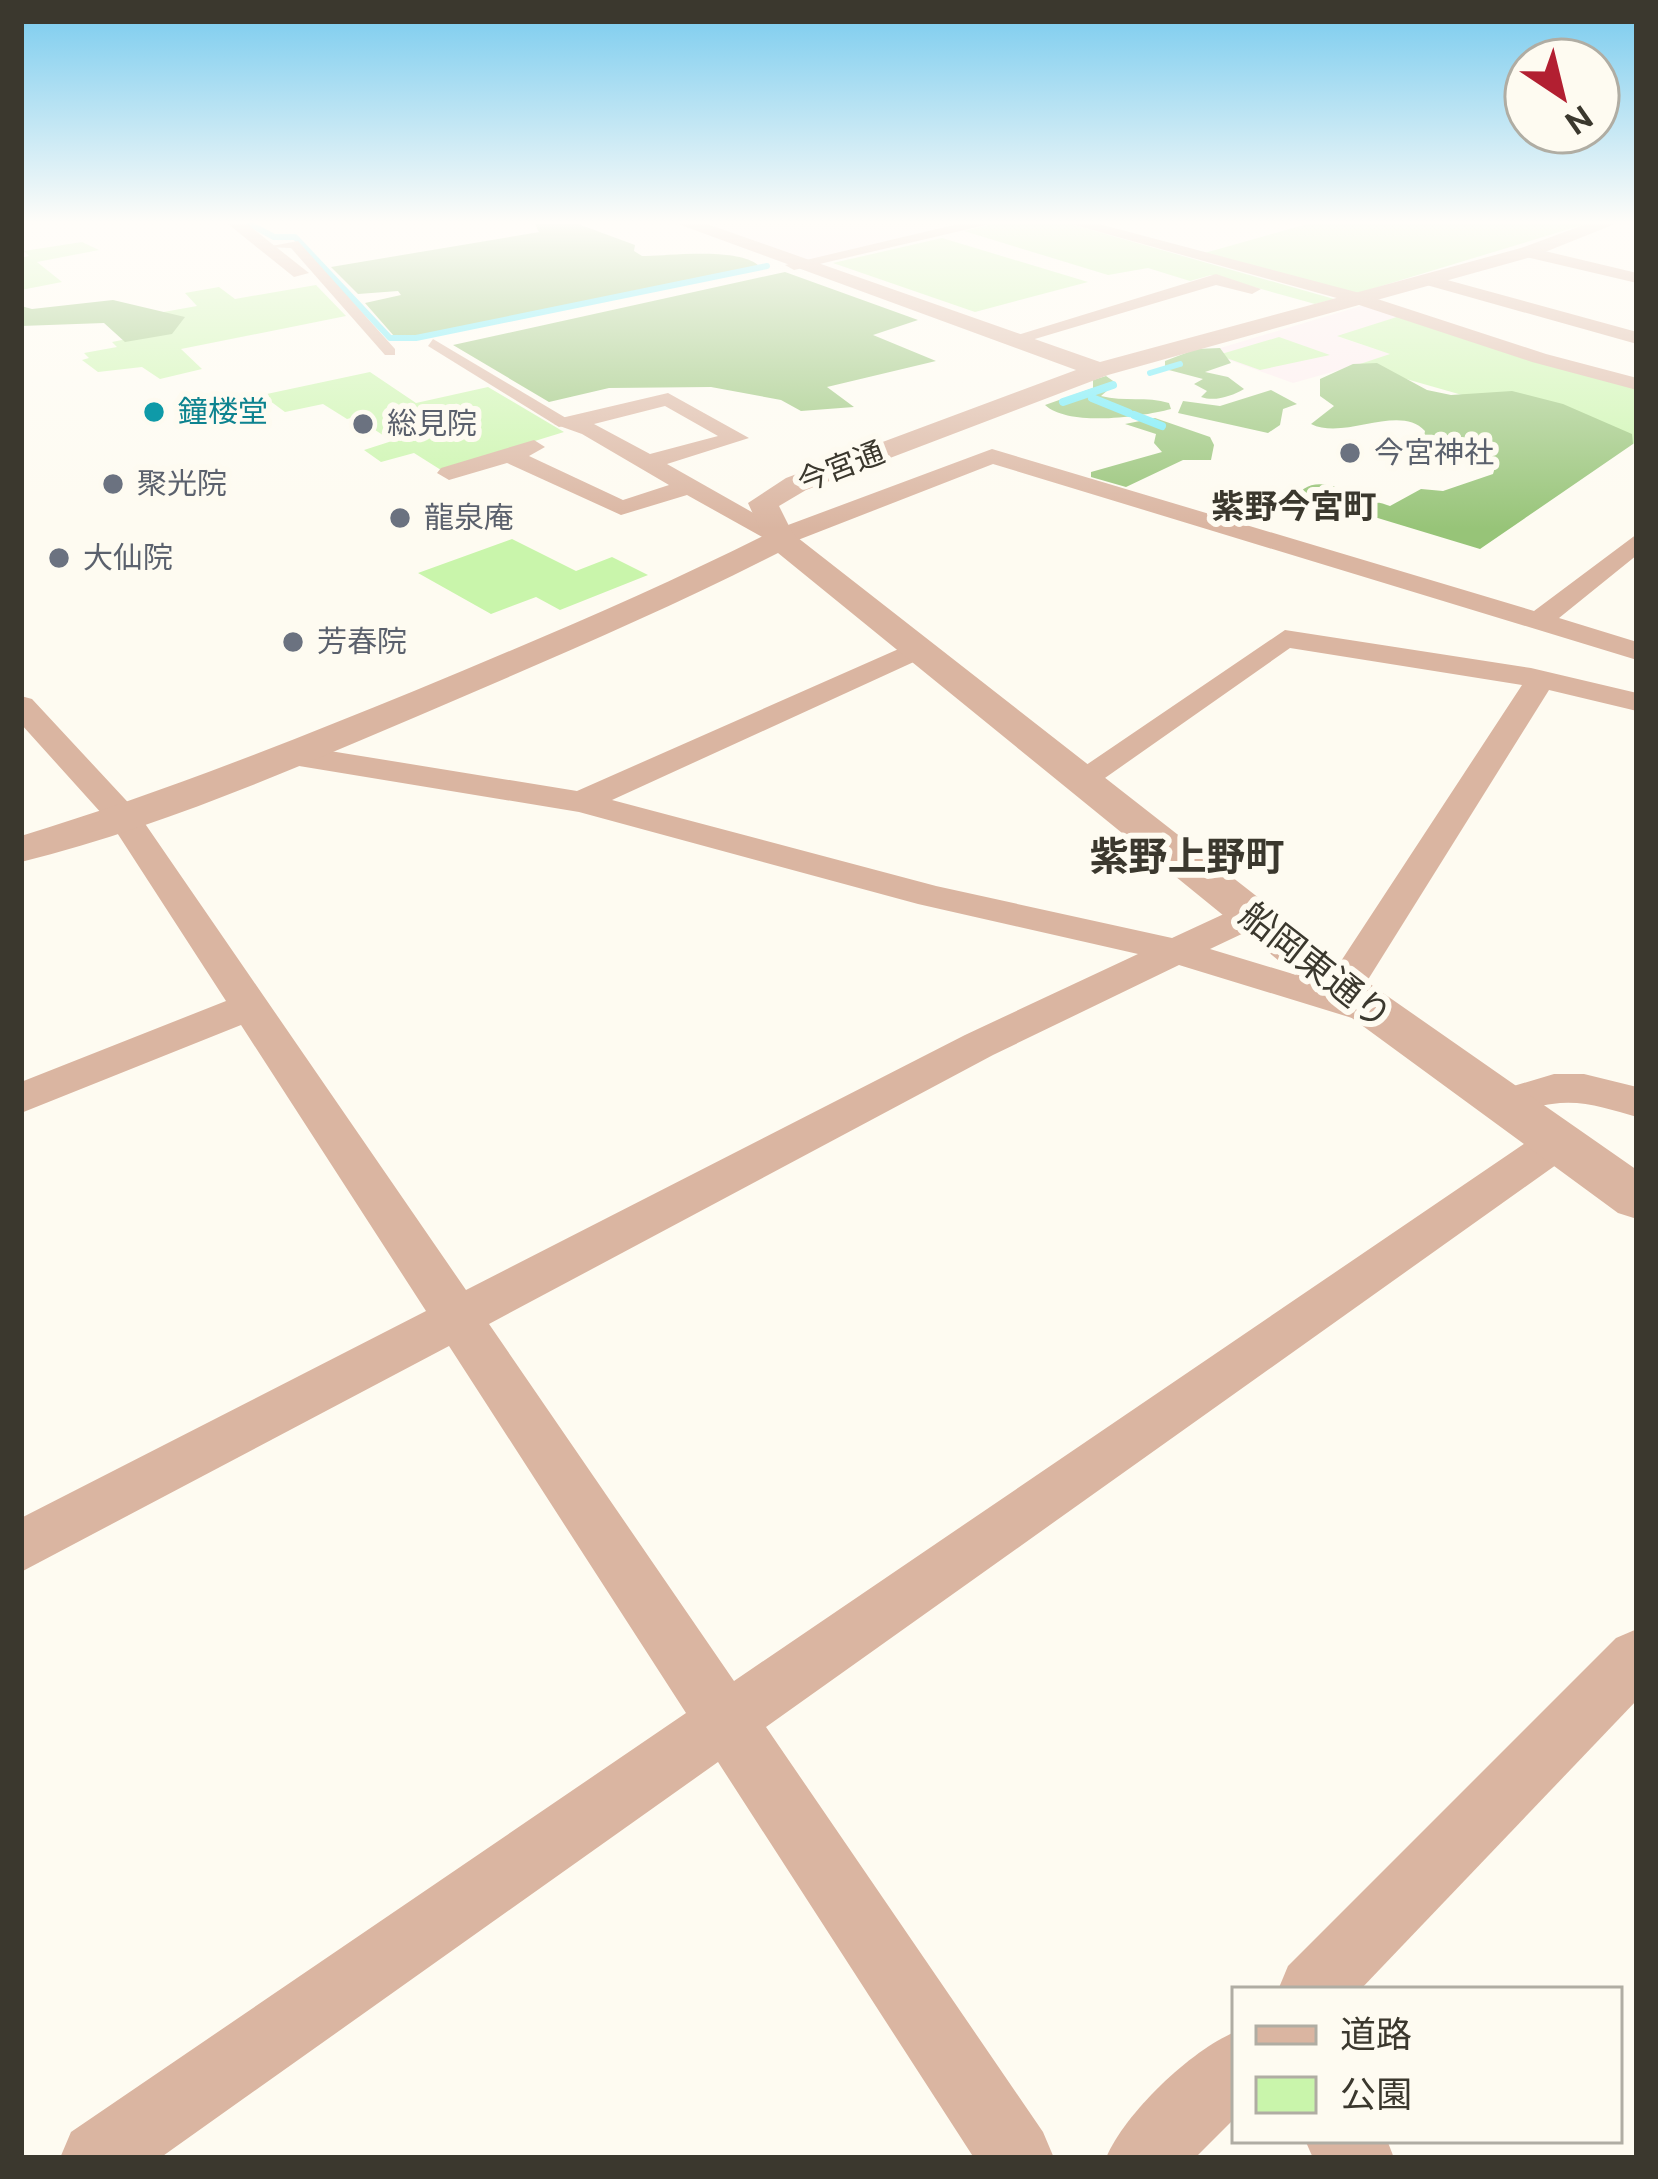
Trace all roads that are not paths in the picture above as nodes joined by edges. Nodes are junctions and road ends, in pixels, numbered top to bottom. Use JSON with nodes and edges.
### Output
{"nodes":[{"id":1,"x":364,"y":326,"type":"edge"},
{"id":2,"x":970,"y":326,"type":"edge"},
{"id":3,"x":1059,"y":326,"type":"edge"},
{"id":4,"x":1261,"y":326,"type":"edge"},
{"id":5,"x":1440,"y":326,"type":"edge"},
{"id":6,"x":1593,"y":326,"type":"edge"},
{"id":7,"x":1637,"y":338,"type":"edge"},
{"id":8,"x":1011,"y":340,"type":"junction"},
{"id":9,"x":433,"y":343,"type":"dead end"},
{"id":10,"x":390,"y":352,"type":"dead end"},
{"id":11,"x":1099,"y":370,"type":"junction"},
{"id":12,"x":1637,"y":384,"type":"edge"},
{"id":13,"x":577,"y":427,"type":"junction"},
{"id":14,"x":509,"y":455,"type":"junction"},
{"id":15,"x":647,"y":462,"type":"junction"},
{"id":16,"x":449,"y":473,"type":"dead end"},
{"id":17,"x":691,"y":486,"type":"junction"},
{"id":18,"x":780,"y":539,"type":"junction"},
{"id":19,"x":1637,"y":542,"type":"edge"},
{"id":20,"x":1538,"y":621,"type":"junction"},
{"id":21,"x":919,"y":650,"type":"junction"},
{"id":22,"x":1637,"y":651,"type":"edge"},
{"id":23,"x":1541,"y":680,"type":"junction"},
{"id":24,"x":1637,"y":702,"type":"edge"},
{"id":25,"x":21,"y":705,"type":"edge"},
{"id":26,"x":292,"y":755,"type":"junction"},
{"id":27,"x":1083,"y":778,"type":"junction"},
{"id":28,"x":580,"y":802,"type":"junction"},
{"id":29,"x":125,"y":819,"type":"junction"},
{"id":30,"x":21,"y":849,"type":"edge"},
{"id":31,"x":1252,"y":915,"type":"junction"},
{"id":32,"x":1171,"y":950,"type":"junction"},
{"id":33,"x":1359,"y":1000,"type":"junction"},
{"id":34,"x":250,"y":1006,"type":"junction"},
{"id":35,"x":21,"y":1098,"type":"edge"},
{"id":36,"x":1637,"y":1102,"type":"edge"},
{"id":37,"x":1502,"y":1105,"type":"junction"},
{"id":38,"x":1555,"y":1144,"type":"junction"},
{"id":39,"x":1637,"y":1198,"type":"edge"},
{"id":40,"x":457,"y":1318,"type":"junction"},
{"id":41,"x":21,"y":1546,"type":"edge"},
{"id":42,"x":1637,"y":1658,"type":"edge"},
{"id":43,"x":726,"y":1722,"type":"junction"},
{"id":44,"x":1315,"y":1987,"type":"edge"},
{"id":45,"x":1232,"y":2071,"type":"edge"},
{"id":46,"x":97,"y":2158,"type":"edge"},
{"id":47,"x":1017,"y":2158,"type":"edge"},
{"id":48,"x":1143,"y":2158,"type":"edge"}],
"edges":[{"from":1,"to":10,"type":"street"},
{"from":2,"to":8,"type":"street"},
{"from":3,"to":8,"type":"street"},
{"from":4,"to":11,"type":"street","name":"今宮通"},
{"from":5,"to":12,"type":"street"},
{"from":6,"to":7,"type":"street"},
{"from":8,"to":11,"type":"street"},
{"from":9,"to":13,"type":"street"},
{"from":11,"to":18,"type":"street","name":"今宮通"},
{"from":13,"to":14,"type":"street"},
{"from":13,"to":15,"type":"street"},
{"from":13,"to":15,"type":"street"},
{"from":14,"to":16,"type":"street"},
{"from":14,"to":17,"type":"street"},
{"from":15,"to":17,"type":"street"},
{"from":17,"to":18,"type":"street"},
{"from":18,"to":20,"type":"street"},
{"from":18,"to":21,"type":"street","name":"船岡東通り"},
{"from":18,"to":26,"type":"street","name":"今宮通"},
{"from":19,"to":20,"type":"street"},
{"from":20,"to":22,"type":"street"},
{"from":21,"to":27,"type":"street","name":"船岡東通り"},
{"from":21,"to":28,"type":"street"},
{"from":23,"to":24,"type":"street"},
{"from":23,"to":27,"type":"street"},
{"from":23,"to":33,"type":"street"},
{"from":25,"to":29,"type":"street"},
{"from":26,"to":28,"type":"street"},
{"from":26,"to":29,"type":"street","name":"今宮通"},
{"from":27,"to":31,"type":"street","name":"船岡東通り"},
{"from":28,"to":32,"type":"street"},
{"from":29,"to":30,"type":"street","name":"今宮通"},
{"from":29,"to":34,"type":"street"},
{"from":31,"to":32,"type":"street"},
{"from":31,"to":33,"type":"street","name":"船岡東通り"},
{"from":32,"to":33,"type":"street"},
{"from":32,"to":40,"type":"street"},
{"from":33,"to":37,"type":"street","name":"船岡東通り"},
{"from":34,"to":35,"type":"street"},
{"from":34,"to":40,"type":"street"},
{"from":36,"to":37,"type":"street"},
{"from":37,"to":38,"type":"street","name":"船岡東通り"},
{"from":38,"to":39,"type":"street","name":"船岡東通り"},
{"from":38,"to":43,"type":"street"},
{"from":40,"to":41,"type":"street"},
{"from":40,"to":43,"type":"street"},
{"from":42,"to":44,"type":"street"},
{"from":43,"to":46,"type":"street"},
{"from":43,"to":47,"type":"street"},
{"from":45,"to":48,"type":"street"}]}
